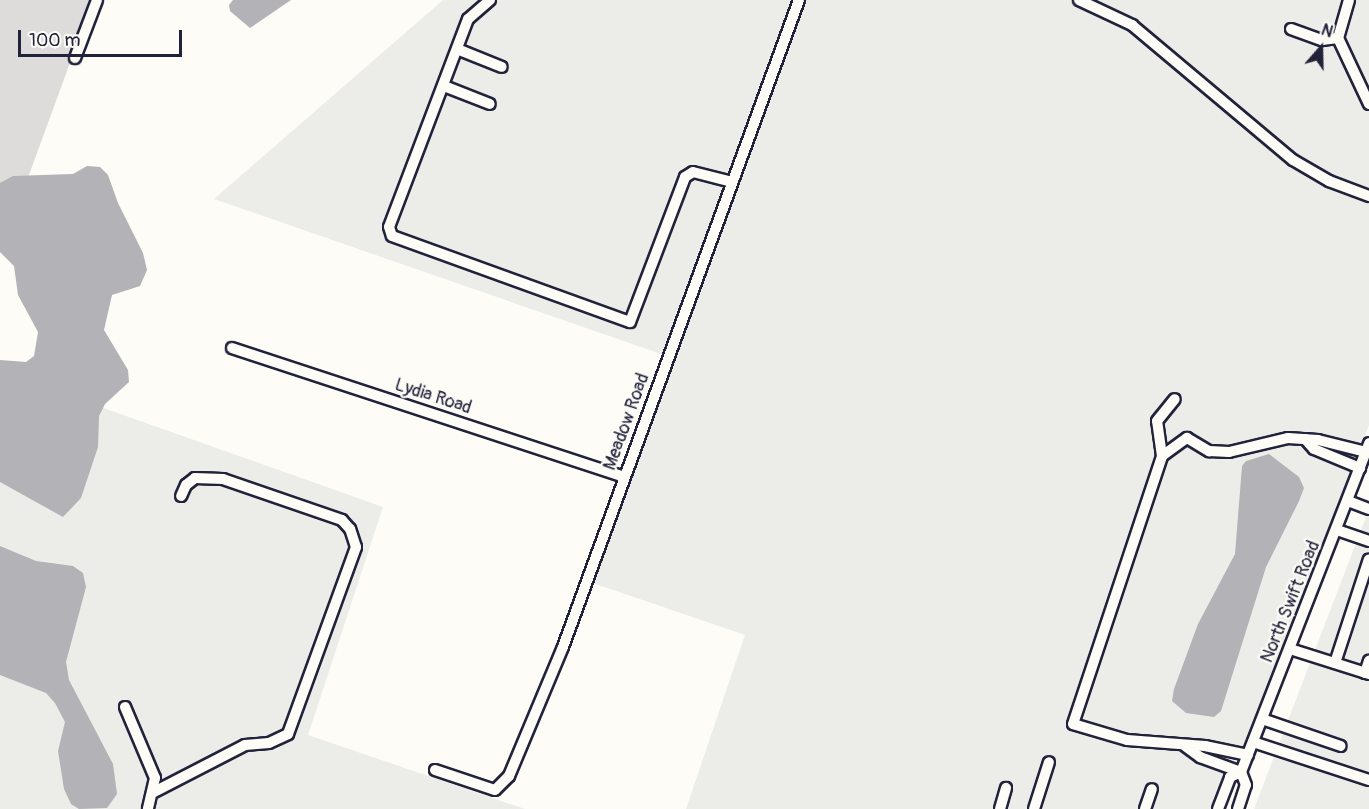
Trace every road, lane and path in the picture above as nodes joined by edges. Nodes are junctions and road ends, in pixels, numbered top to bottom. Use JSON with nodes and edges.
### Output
{"nodes":[{"id":1,"x":97,"y":0,"type":"edge"},
{"id":2,"x":490,"y":0,"type":"edge"},
{"id":3,"x":799,"y":0,"type":"edge"},
{"id":4,"x":1079,"y":0,"type":"edge"},
{"id":5,"x":1349,"y":0,"type":"edge"},
{"id":6,"x":1291,"y":29,"type":"dead end"},
{"id":7,"x":1338,"y":38,"type":"junction"},
{"id":8,"x":457,"y":50,"type":"junction"},
{"id":9,"x":75,"y":58,"type":"dead end"},
{"id":10,"x":502,"y":67,"type":"dead end"},
{"id":11,"x":444,"y":86,"type":"junction"},
{"id":12,"x":490,"y":104,"type":"dead end"},
{"id":13,"x":1369,"y":104,"type":"edge"},
{"id":14,"x":732,"y":182,"type":"junction"},
{"id":15,"x":1369,"y":196,"type":"edge"},
{"id":16,"x":232,"y":348,"type":"dead end"},
{"id":17,"x":1174,"y":399,"type":"dead end"},
{"id":18,"x":1305,"y":439,"type":"junction"},
{"id":19,"x":1367,"y":447,"type":"edge"},
{"id":20,"x":1162,"y":456,"type":"junction"},
{"id":21,"x":1360,"y":468,"type":"junction"},
{"id":22,"x":624,"y":477,"type":"junction"},
{"id":23,"x":181,"y":496,"type":"dead end"},
{"id":24,"x":1348,"y":501,"type":"junction"},
{"id":25,"x":1369,"y":509,"type":"edge"},
{"id":26,"x":1337,"y":530,"type":"junction"},
{"id":27,"x":1369,"y":541,"type":"edge"},
{"id":28,"x":1369,"y":559,"type":"edge"},
{"id":29,"x":1290,"y":649,"type":"junction"},
{"id":30,"x":1369,"y":661,"type":"edge"},
{"id":31,"x":1335,"y":663,"type":"junction"},
{"id":32,"x":1367,"y":673,"type":"edge"},
{"id":33,"x":125,"y":707,"type":"dead end"},
{"id":34,"x":1262,"y":719,"type":"junction"},
{"id":35,"x":1253,"y":742,"type":"junction"},
{"id":36,"x":1185,"y":746,"type":"junction"},
{"id":37,"x":1341,"y":746,"type":"dead end"},
{"id":38,"x":1248,"y":755,"type":"junction"},
{"id":39,"x":1049,"y":762,"type":"dead end"},
{"id":40,"x":435,"y":770,"type":"dead end"},
{"id":41,"x":1241,"y":772,"type":"junction"},
{"id":42,"x":1369,"y":780,"type":"edge"},
{"id":43,"x":1006,"y":788,"type":"dead end"},
{"id":44,"x":1152,"y":789,"type":"dead end"},
{"id":45,"x":154,"y":792,"type":"junction"},
{"id":46,"x":148,"y":809,"type":"edge"},
{"id":47,"x":1000,"y":809,"type":"edge"},
{"id":48,"x":1034,"y":809,"type":"edge"},
{"id":49,"x":1145,"y":809,"type":"edge"},
{"id":50,"x":1218,"y":809,"type":"edge"},
{"id":51,"x":1238,"y":809,"type":"edge"}],
"edges":[{"from":1,"to":9,"type":"street"},
{"from":2,"to":8,"type":"street"},
{"from":3,"to":14,"type":"street","name":"Meadow Road"},
{"from":4,"to":15,"type":"street"},
{"from":5,"to":7,"type":"street"},
{"from":6,"to":7,"type":"street"},
{"from":7,"to":13,"type":"street"},
{"from":8,"to":10,"type":"street"},
{"from":8,"to":11,"type":"street"},
{"from":11,"to":12,"type":"street"},
{"from":11,"to":14,"type":"street"},
{"from":14,"to":22,"type":"street","name":"Meadow Road"},
{"from":16,"to":22,"type":"street","name":"Lydia Road"},
{"from":17,"to":20,"type":"street"},
{"from":18,"to":19,"type":"street"},
{"from":18,"to":20,"type":"street"},
{"from":18,"to":21,"type":"street"},
{"from":19,"to":21,"type":"street","name":"North Swift Road"},
{"from":20,"to":36,"type":"street"},
{"from":21,"to":24,"type":"street","name":"North Swift Road"},
{"from":22,"to":40,"type":"street","name":"Meadow Road"},
{"from":23,"to":45,"type":"street"},
{"from":24,"to":25,"type":"street"},
{"from":24,"to":26,"type":"street","name":"North Swift Road"},
{"from":26,"to":27,"type":"street"},
{"from":26,"to":29,"type":"street","name":"North Swift Road"},
{"from":28,"to":31,"type":"street"},
{"from":29,"to":31,"type":"street"},
{"from":29,"to":34,"type":"street","name":"North Swift Road"},
{"from":30,"to":32,"type":"street"},
{"from":31,"to":32,"type":"street"},
{"from":33,"to":45,"type":"street"},
{"from":34,"to":35,"type":"street","name":"North Swift Road"},
{"from":34,"to":37,"type":"street"},
{"from":35,"to":38,"type":"street","name":"North Swift Road"},
{"from":35,"to":42,"type":"street"},
{"from":36,"to":38,"type":"street"},
{"from":36,"to":41,"type":"street"},
{"from":38,"to":41,"type":"street","name":"North Swift Road"},
{"from":39,"to":48,"type":"street"},
{"from":41,"to":50,"type":"street","name":"North Swift Road"},
{"from":41,"to":51,"type":"street","name":"North Swift Road"},
{"from":43,"to":47,"type":"street"},
{"from":44,"to":49,"type":"street"},
{"from":45,"to":46,"type":"street"}]}
